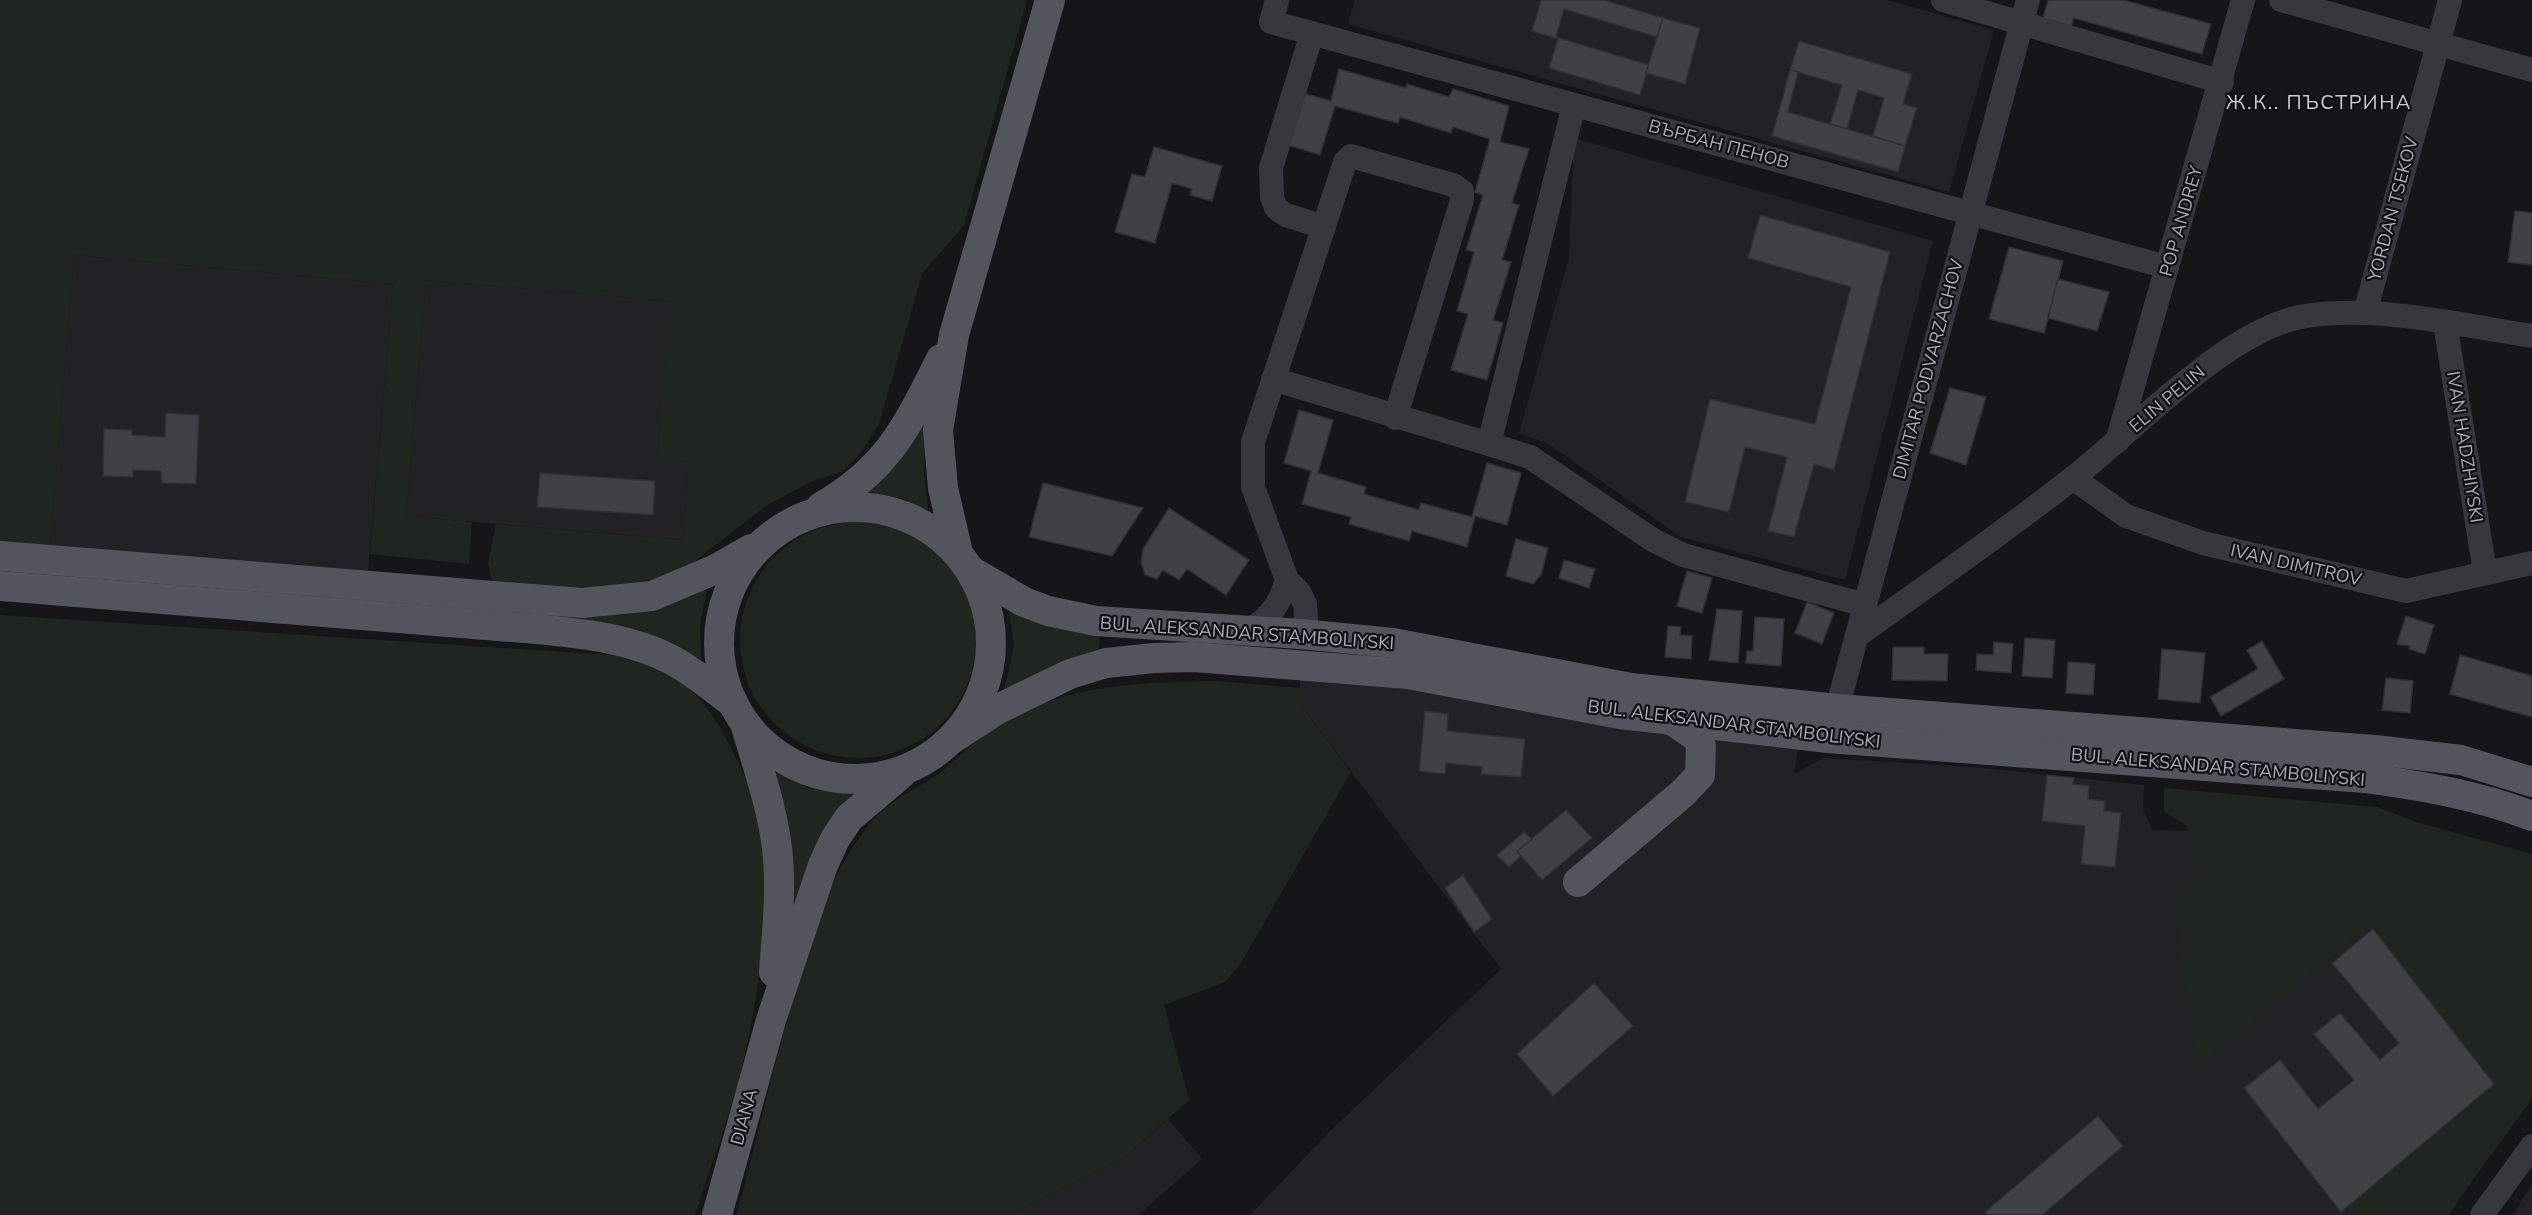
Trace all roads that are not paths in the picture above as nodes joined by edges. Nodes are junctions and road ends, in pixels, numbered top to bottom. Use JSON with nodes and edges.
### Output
{"nodes":[{"id":1,"x":1050,"y":0,"type":"edge"},
{"id":2,"x":1943,"y":0,"type":"edge"},
{"id":3,"x":2028,"y":0,"type":"edge"},
{"id":4,"x":2243,"y":0,"type":"edge"},
{"id":5,"x":2281,"y":0,"type":"edge"},
{"id":6,"x":2450,"y":0,"type":"edge"},
{"id":7,"x":1274,"y":11,"type":"edge"},
{"id":8,"x":2022,"y":23,"type":"junction"},
{"id":9,"x":1312,"y":33,"type":"junction"},
{"id":10,"x":2437,"y":43,"type":"junction"},
{"id":11,"x":2532,"y":70,"type":"edge"},
{"id":12,"x":2222,"y":82,"type":"junction"},
{"id":13,"x":1574,"y":105,"type":"junction"},
{"id":14,"x":1970,"y":213,"type":"junction"},
{"id":15,"x":1324,"y":227,"type":"junction"},
{"id":16,"x":2167,"y":267,"type":"junction"},
{"id":17,"x":2365,"y":313,"type":"junction"},
{"id":18,"x":2445,"y":323,"type":"junction"},
{"id":19,"x":954,"y":335,"type":"junction"},
{"id":20,"x":2532,"y":336,"type":"edge"},
{"id":21,"x":1273,"y":379,"type":"junction"},
{"id":22,"x":1395,"y":418,"type":"junction"},
{"id":23,"x":2117,"y":442,"type":"junction"},
{"id":24,"x":1489,"y":444,"type":"junction"},
{"id":25,"x":2073,"y":478,"type":"junction"},
{"id":26,"x":802,"y":518,"type":"junction"},
{"id":27,"x":762,"y":543,"type":"junction"},
{"id":28,"x":0,"y":556,"type":"edge"},
{"id":29,"x":964,"y":562,"type":"junction"},
{"id":30,"x":2532,"y":563,"type":"edge"},
{"id":31,"x":2485,"y":572,"type":"junction"},
{"id":32,"x":1287,"y":580,"type":"junction"},
{"id":33,"x":0,"y":586,"type":"edge"},
{"id":34,"x":1865,"y":605,"type":"junction"},
{"id":35,"x":1249,"y":630,"type":"junction"},
{"id":36,"x":1301,"y":634,"type":"junction"},
{"id":37,"x":1857,"y":636,"type":"junction"},
{"id":38,"x":1194,"y":657,"type":"junction"},
{"id":39,"x":1368,"y":670,"type":"junction"},
{"id":40,"x":1539,"y":671,"type":"junction"},
{"id":41,"x":1838,"y":709,"type":"junction"},
{"id":42,"x":739,"y":712,"type":"junction"},
{"id":43,"x":1672,"y":720,"type":"junction"},
{"id":44,"x":1828,"y":738,"type":"junction"},
{"id":45,"x":952,"y":739,"type":"junction"},
{"id":46,"x":910,"y":767,"type":"junction"},
{"id":47,"x":2532,"y":782,"type":"edge"},
{"id":48,"x":2532,"y":816,"type":"edge"},
{"id":49,"x":1578,"y":882,"type":"dead end"},
{"id":50,"x":771,"y":1020,"type":"junction"},
{"id":51,"x":2532,"y":1146,"type":"edge"},
{"id":52,"x":717,"y":1215,"type":"edge"},
{"id":53,"x":2482,"y":1215,"type":"edge"}],
"edges":[{"from":1,"to":19,"type":"main road"},
{"from":2,"to":8,"type":"street"},
{"from":3,"to":8,"type":"street","name":"DIMITAR PODVARZACHOV"},
{"from":4,"to":12,"type":"street","name":"POP ANDREY"},
{"from":5,"to":10,"type":"street"},
{"from":6,"to":10,"type":"street","name":"YORDAN TSEKOV"},
{"from":7,"to":9,"type":"street","name":"ВЪРБАН ПЕНОВ"},
{"from":8,"to":12,"type":"street"},
{"from":8,"to":14,"type":"street","name":"DIMITAR PODVARZACHOV"},
{"from":9,"to":13,"type":"street","name":"ВЪРБАН ПЕНОВ"},
{"from":9,"to":15,"type":"street"},
{"from":10,"to":11,"type":"street"},
{"from":10,"to":17,"type":"street","name":"YORDAN TSEKOV"},
{"from":12,"to":16,"type":"street","name":"POP ANDREY"},
{"from":13,"to":14,"type":"street","name":"ВЪРБАН ПЕНОВ"},
{"from":13,"to":24,"type":"street"},
{"from":14,"to":16,"type":"street","name":"ВЪРБАН ПЕНОВ"},
{"from":14,"to":34,"type":"street","name":"DIMITAR PODVARZACHOV"},
{"from":15,"to":21,"type":"street"},
{"from":15,"to":22,"type":"street"},
{"from":16,"to":23,"type":"street","name":"POP ANDREY"},
{"from":17,"to":18,"type":"street","name":"ELIN PELIN"},
{"from":17,"to":23,"type":"street","name":"ELIN PELIN"},
{"from":18,"to":20,"type":"street","name":"ELIN PELIN"},
{"from":18,"to":31,"type":"street","name":"IVAN HADZHIYSKI"},
{"from":19,"to":26,"type":"main road"},
{"from":19,"to":29,"type":"main road"},
{"from":21,"to":22,"type":"street"},
{"from":21,"to":32,"type":"street"},
{"from":22,"to":24,"type":"street"},
{"from":23,"to":25,"type":"street","name":"ELIN PELIN"},
{"from":24,"to":34,"type":"street"},
{"from":25,"to":31,"type":"street","name":"IVAN DIMITROV"},
{"from":25,"to":37,"type":"street","name":"ELIN PELIN"},
{"from":26,"to":27,"type":"main road"},
{"from":26,"to":29,"type":"main road","name":"BUL. ALEKSANDAR STAMBOLIYSKI"},
{"from":27,"to":28,"type":"main road"},
{"from":27,"to":42,"type":"main road"},
{"from":29,"to":35,"type":"main road","name":"BUL. ALEKSANDAR STAMBOLIYSKI"},
{"from":29,"to":45,"type":"main road"},
{"from":30,"to":31,"type":"street","name":"IVAN DIMITROV"},
{"from":32,"to":35,"type":"street"},
{"from":32,"to":36,"type":"street"},
{"from":33,"to":42,"type":"main road"},
{"from":34,"to":37,"type":"street","name":"DIMITAR PODVARZACHOV"},
{"from":35,"to":36,"type":"main road","name":"BUL. ALEKSANDAR STAMBOLIYSKI"},
{"from":36,"to":38,"type":"main road"},
{"from":36,"to":40,"type":"main road","name":"BUL. ALEKSANDAR STAMBOLIYSKI"},
{"from":37,"to":41,"type":"street","name":"DIMITAR PODVARZACHOV"},
{"from":38,"to":39,"type":"main road","name":"BUL. ALEKSANDAR STAMBOLIYSKI"},
{"from":38,"to":45,"type":"main road","name":"BUL. ALEKSANDAR STAMBOLIYSKI"},
{"from":39,"to":40,"type":"main road"},
{"from":39,"to":43,"type":"main road","name":"BUL. ALEKSANDAR STAMBOLIYSKI"},
{"from":40,"to":41,"type":"main road","name":"BUL. ALEKSANDAR STAMBOLIYSKI"},
{"from":41,"to":44,"type":"street","name":"DIMITAR PODVARZACHOV"},
{"from":41,"to":47,"type":"main road","name":"BUL. ALEKSANDAR STAMBOLIYSKI"},
{"from":42,"to":46,"type":"main road"},
{"from":42,"to":50,"type":"main road"},
{"from":43,"to":44,"type":"main road","name":"BUL. ALEKSANDAR STAMBOLIYSKI"},
{"from":43,"to":49,"type":"main road"},
{"from":44,"to":48,"type":"main road","name":"BUL. ALEKSANDAR STAMBOLIYSKI"},
{"from":45,"to":46,"type":"main road"},
{"from":46,"to":50,"type":"main road"},
{"from":50,"to":52,"type":"main road","name":"DIANA"},
{"from":51,"to":53,"type":"street"}]}
